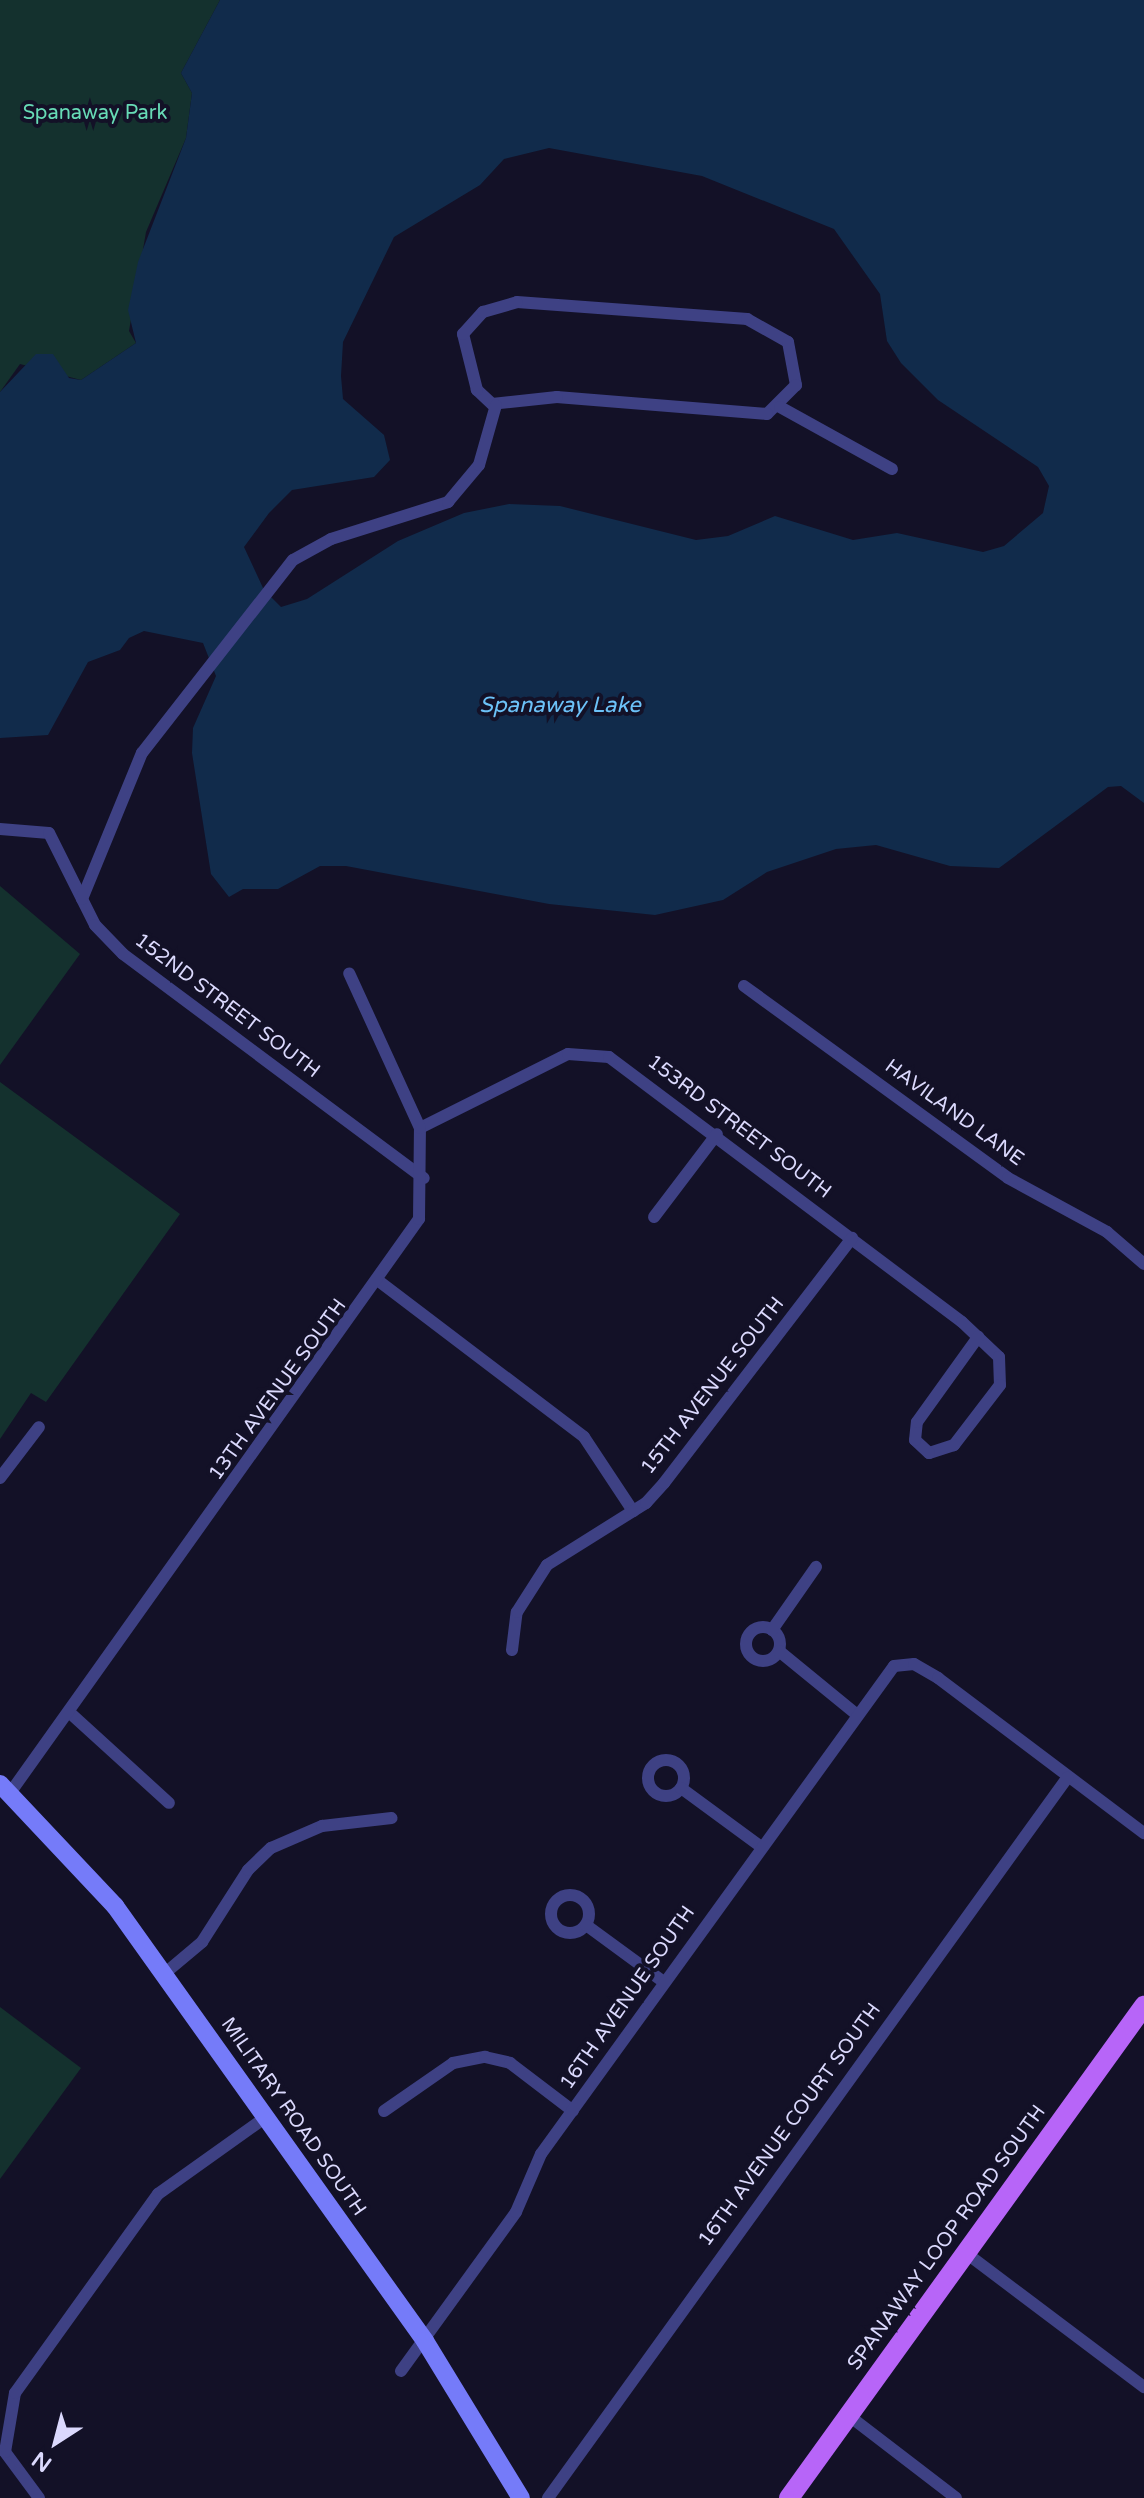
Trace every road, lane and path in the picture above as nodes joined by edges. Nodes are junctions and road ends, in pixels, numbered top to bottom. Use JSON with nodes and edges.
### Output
{"nodes":[{"id":1,"x":496,"y":405,"type":"junction"},
{"id":2,"x":780,"y":407,"type":"junction"},
{"id":3,"x":892,"y":469,"type":"dead end"},
{"id":4,"x":0,"y":829,"type":"edge"},
{"id":5,"x":82,"y":899,"type":"junction"},
{"id":6,"x":349,"y":973,"type":"dead end"},
{"id":7,"x":744,"y":986,"type":"dead end"},
{"id":8,"x":420,"y":1128,"type":"junction"},
{"id":9,"x":717,"y":1134,"type":"junction"},
{"id":10,"x":424,"y":1178,"type":"junction"},
{"id":11,"x":654,"y":1217,"type":"dead end"},
{"id":12,"x":852,"y":1238,"type":"junction"},
{"id":13,"x":1144,"y":1264,"type":"edge"},
{"id":14,"x":380,"y":1282,"type":"junction"},
{"id":15,"x":978,"y":1337,"type":"junction"},
{"id":16,"x":39,"y":1427,"type":"dead end"},
{"id":17,"x":0,"y":1478,"type":"edge"},
{"id":18,"x":633,"y":1511,"type":"junction"},
{"id":19,"x":816,"y":1567,"type":"dead end"},
{"id":20,"x":772,"y":1630,"type":"junction"},
{"id":21,"x":512,"y":1650,"type":"dead end"},
{"id":22,"x":779,"y":1651,"type":"junction"},
{"id":23,"x":69,"y":1712,"type":"junction"},
{"id":24,"x":856,"y":1714,"type":"junction"},
{"id":25,"x":1067,"y":1778,"type":"junction"},
{"id":26,"x":681,"y":1788,"type":"dead end"},
{"id":27,"x":5,"y":1789,"type":"edge"},
{"id":28,"x":169,"y":1803,"type":"dead end"},
{"id":29,"x":392,"y":1818,"type":"dead end"},
{"id":30,"x":1144,"y":1833,"type":"edge"},
{"id":31,"x":760,"y":1846,"type":"junction"},
{"id":32,"x":586,"y":1925,"type":"dead end"},
{"id":33,"x":164,"y":1974,"type":"junction"},
{"id":34,"x":664,"y":1982,"type":"junction"},
{"id":35,"x":1144,"y":2006,"type":"edge"},
{"id":36,"x":384,"y":2111,"type":"dead end"},
{"id":37,"x":573,"y":2111,"type":"junction"},
{"id":38,"x":266,"y":2117,"type":"junction"},
{"id":39,"x":966,"y":2253,"type":"junction"},
{"id":40,"x":425,"y":2341,"type":"junction"},
{"id":41,"x":401,"y":2371,"type":"dead end"},
{"id":42,"x":1144,"y":2387,"type":"edge"},
{"id":43,"x":848,"y":2415,"type":"junction"},
{"id":44,"x":39,"y":2498,"type":"edge"},
{"id":45,"x":521,"y":2498,"type":"edge"},
{"id":46,"x":548,"y":2498,"type":"edge"},
{"id":47,"x":789,"y":2498,"type":"edge"},
{"id":48,"x":956,"y":2498,"type":"edge"}],
"edges":[{"from":1,"to":2,"type":"street"},
{"from":1,"to":2,"type":"street"},
{"from":1,"to":5,"type":"street"},
{"from":2,"to":3,"type":"street"},
{"from":4,"to":5,"type":"street","name":"152ND STREET SOUTH"},
{"from":5,"to":10,"type":"street","name":"152ND STREET SOUTH"},
{"from":6,"to":8,"type":"street","name":"13TH AVENUE SOUTH"},
{"from":7,"to":13,"type":"street","name":"HAVILAND LANE"},
{"from":8,"to":9,"type":"street","name":"153RD STREET SOUTH"},
{"from":8,"to":10,"type":"street","name":"13TH AVENUE SOUTH"},
{"from":9,"to":11,"type":"street"},
{"from":9,"to":12,"type":"street","name":"153RD STREET SOUTH"},
{"from":10,"to":14,"type":"street","name":"13TH AVENUE SOUTH"},
{"from":12,"to":15,"type":"street","name":"153RD STREET SOUTH"},
{"from":12,"to":18,"type":"street","name":"15TH AVENUE SOUTH"},
{"from":14,"to":18,"type":"street"},
{"from":14,"to":23,"type":"street","name":"13TH AVENUE SOUTH"},
{"from":15,"to":15,"type":"street","name":"153RD STREET SOUTH"},
{"from":16,"to":17,"type":"street"},
{"from":18,"to":21,"type":"street","name":"15TH AVENUE SOUTH"},
{"from":19,"to":20,"type":"street"},
{"from":20,"to":22,"type":"street"},
{"from":20,"to":22,"type":"street"},
{"from":22,"to":24,"type":"street"},
{"from":23,"to":27,"type":"street","name":"13TH AVENUE SOUTH"},
{"from":23,"to":28,"type":"street"},
{"from":24,"to":25,"type":"street","name":"16TH AVENUE SOUTH"},
{"from":24,"to":31,"type":"street","name":"16TH AVENUE SOUTH"},
{"from":25,"to":30,"type":"street"},
{"from":25,"to":46,"type":"street","name":"16TH AVENUE COURT SOUTH"},
{"from":26,"to":31,"type":"street"},
{"from":27,"to":33,"type":"main road","name":"MILITARY ROAD SOUTH"},
{"from":29,"to":33,"type":"street"},
{"from":31,"to":34,"type":"street","name":"16TH AVENUE SOUTH"},
{"from":32,"to":34,"type":"street"},
{"from":33,"to":38,"type":"main road","name":"MILITARY ROAD SOUTH"},
{"from":34,"to":37,"type":"street","name":"16TH AVENUE SOUTH"},
{"from":35,"to":39,"type":"main road","name":"SPANAWAY LOOP ROAD SOUTH"},
{"from":36,"to":37,"type":"street"},
{"from":37,"to":40,"type":"street","name":"16TH AVENUE SOUTH"},
{"from":38,"to":40,"type":"main road","name":"MILITARY ROAD SOUTH"},
{"from":38,"to":44,"type":"street"},
{"from":39,"to":42,"type":"street"},
{"from":39,"to":43,"type":"main road","name":"SPANAWAY LOOP ROAD SOUTH"},
{"from":40,"to":41,"type":"street","name":"16TH AVENUE SOUTH"},
{"from":40,"to":45,"type":"main road","name":"MILITARY ROAD SOUTH"},
{"from":43,"to":47,"type":"main road","name":"SPANAWAY LOOP ROAD SOUTH"},
{"from":43,"to":48,"type":"street"}]}
